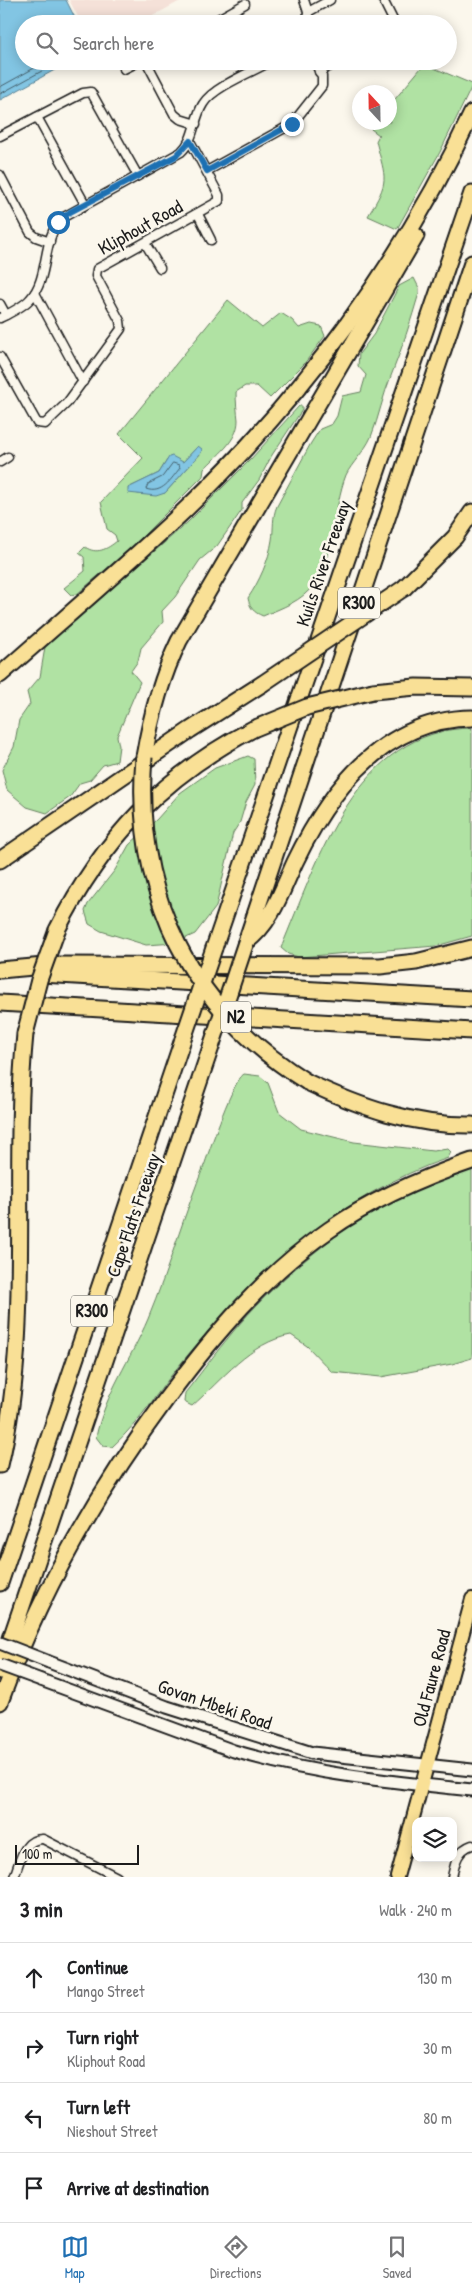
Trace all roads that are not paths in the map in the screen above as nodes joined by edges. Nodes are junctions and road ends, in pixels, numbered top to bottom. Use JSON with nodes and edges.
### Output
{"nodes":[{"id":1,"x":304,"y":0,"type":"edge"},
{"id":2,"x":330,"y":0,"type":"edge"},
{"id":3,"x":383,"y":0,"type":"edge"},
{"id":4,"x":244,"y":4,"type":"dead end"},
{"id":5,"x":308,"y":12,"type":"junction"},
{"id":6,"x":225,"y":15,"type":"edge"},
{"id":7,"x":308,"y":15,"type":"edge"},
{"id":8,"x":390,"y":15,"type":"edge"},
{"id":9,"x":151,"y":70,"type":"edge"},
{"id":10,"x":256,"y":70,"type":"edge"},
{"id":11,"x":323,"y":70,"type":"edge"},
{"id":12,"x":319,"y":72,"type":"joint"},
{"id":13,"x":472,"y":113,"type":"edge"},
{"id":14,"x":37,"y":117,"type":"junction"},
{"id":15,"x":196,"y":124,"type":"junction"},
{"id":16,"x":472,"y":128,"type":"edge"},
{"id":17,"x":0,"y":136,"type":"edge"},
{"id":18,"x":190,"y":141,"type":"junction"},
{"id":19,"x":207,"y":171,"type":"junction"},
{"id":20,"x":0,"y":175,"type":"edge"},
{"id":21,"x":138,"y":176,"type":"junction"},
{"id":22,"x":472,"y":193,"type":"edge"},
{"id":23,"x":85,"y":204,"type":"junction"},
{"id":24,"x":198,"y":214,"type":"junction"},
{"id":25,"x":211,"y":240,"type":"dead end"},
{"id":26,"x":50,"y":242,"type":"junction"},
{"id":27,"x":145,"y":243,"type":"junction"},
{"id":28,"x":472,"y":263,"type":"edge"},
{"id":29,"x":160,"y":268,"type":"dead end"},
{"id":30,"x":35,"y":293,"type":"junction"},
{"id":31,"x":0,"y":304,"type":"edge"},
{"id":32,"x":3,"y":316,"type":"edge"},
{"id":33,"x":0,"y":357,"type":"edge"},
{"id":34,"x":83,"y":382,"type":"junction"},
{"id":35,"x":8,"y":457,"type":"dead end"},
{"id":36,"x":0,"y":462,"type":"edge"},
{"id":37,"x":472,"y":512,"type":"edge"},
{"id":38,"x":0,"y":675,"type":"edge"},
{"id":39,"x":472,"y":688,"type":"edge"},
{"id":40,"x":472,"y":718,"type":"edge"},
{"id":41,"x":0,"y":860,"type":"edge"},
{"id":42,"x":246,"y":942,"type":"junction"},
{"id":43,"x":214,"y":948,"type":"joint"},
{"id":44,"x":472,"y":948,"type":"edge"},
{"id":45,"x":0,"y":971,"type":"edge"},
{"id":46,"x":472,"y":998,"type":"edge"},
{"id":47,"x":0,"y":1003,"type":"edge"},
{"id":48,"x":472,"y":1031,"type":"edge"},
{"id":49,"x":472,"y":1125,"type":"edge"},
{"id":50,"x":472,"y":1161,"type":"edge"},
{"id":51,"x":0,"y":1465,"type":"edge"},
{"id":52,"x":0,"y":1583,"type":"edge"},
{"id":53,"x":472,"y":1599,"type":"edge"},
{"id":54,"x":0,"y":1643,"type":"edge"},
{"id":55,"x":0,"y":1665,"type":"edge"},
{"id":56,"x":0,"y":1671,"type":"edge"},
{"id":57,"x":0,"y":1702,"type":"edge"},
{"id":58,"x":427,"y":1766,"type":"junction"},
{"id":59,"x":472,"y":1770,"type":"edge"},
{"id":60,"x":421,"y":1785,"type":"junction"},
{"id":61,"x":472,"y":1790,"type":"edge"},
{"id":62,"x":472,"y":1845,"type":"edge"},
{"id":63,"x":14,"y":1877,"type":"edge"},
{"id":64,"x":117,"y":1877,"type":"edge"},
{"id":65,"x":396,"y":1877,"type":"edge"},
{"id":66,"x":452,"y":1877,"type":"edge"}],
"edges":[{"from":1,"to":5,"type":"street"},
{"from":2,"to":5,"type":"street"},
{"from":3,"to":8,"type":"street"},
{"from":4,"to":6,"type":"street"},
{"from":5,"to":7,"type":"street"},
{"from":9,"to":15,"type":"street"},
{"from":10,"to":15,"type":"street"},
{"from":11,"to":12,"type":"street"},
{"from":12,"to":19,"type":"street"},
{"from":13,"to":38,"type":"highway"},
{"from":14,"to":17,"type":"street"},
{"from":14,"to":21,"type":"street"},
{"from":14,"to":23,"type":"street"},
{"from":15,"to":18,"type":"street"},
{"from":16,"to":49,"type":"highway","bridge":true},
{"from":18,"to":19,"type":"street","name":"Kliphout Road"},
{"from":18,"to":21,"type":"street"},
{"from":19,"to":24,"type":"street","name":"Kliphout Road"},
{"from":20,"to":26,"type":"street"},
{"from":21,"to":23,"type":"street"},
{"from":22,"to":43,"type":"highway","name":"Kuils River Freeway","number":"R300"},
{"from":23,"to":26,"type":"street"},
{"from":24,"to":25,"type":"street"},
{"from":24,"to":27,"type":"street","name":"Kliphout Road"},
{"from":26,"to":30,"type":"street"},
{"from":27,"to":29,"type":"street"},
{"from":27,"to":34,"type":"street","name":"Kliphout Road"},
{"from":28,"to":42,"type":"highway","number":"R300"},
{"from":30,"to":32,"type":"street"},
{"from":30,"to":34,"type":"street"},
{"from":31,"to":32,"type":"street"},
{"from":33,"to":34,"type":"street","name":"Kliphout Road"},
{"from":35,"to":36,"type":"street"},
{"from":37,"to":41,"type":"highway","bridge":true},
{"from":39,"to":51,"type":"highway","bridge":true},
{"from":40,"to":42,"type":"highway"},
{"from":42,"to":56,"type":"highway","name":"Cape Flats Freeway","number":"R300","bridge":true},
{"from":43,"to":52,"type":"highway","name":"Cape Flats Freeway","number":"R300","bridge":true},
{"from":44,"to":45,"type":"highway"},
{"from":45,"to":46,"type":"highway","number":"N2"},
{"from":47,"to":48,"type":"highway","number":"N2"},
{"from":50,"to":57,"type":"highway"},
{"from":53,"to":58,"type":"main road","name":"Old Faure Road"},
{"from":54,"to":58,"type":"main road","name":"Govan Mbeki Road","bridge":true},
{"from":55,"to":60,"type":"main road","name":"Govan Mbeki Road","bridge":true},
{"from":58,"to":59,"type":"main road","name":"Govan Mbeki Road"},
{"from":58,"to":60,"type":"main road","name":"Old Faure Road"},
{"from":60,"to":61,"type":"main road","name":"Govan Mbeki Road"},
{"from":60,"to":65,"type":"main road","name":"Old Faure Road"},
{"from":62,"to":66,"type":"street"},
{"from":63,"to":64,"type":"street"}]}
